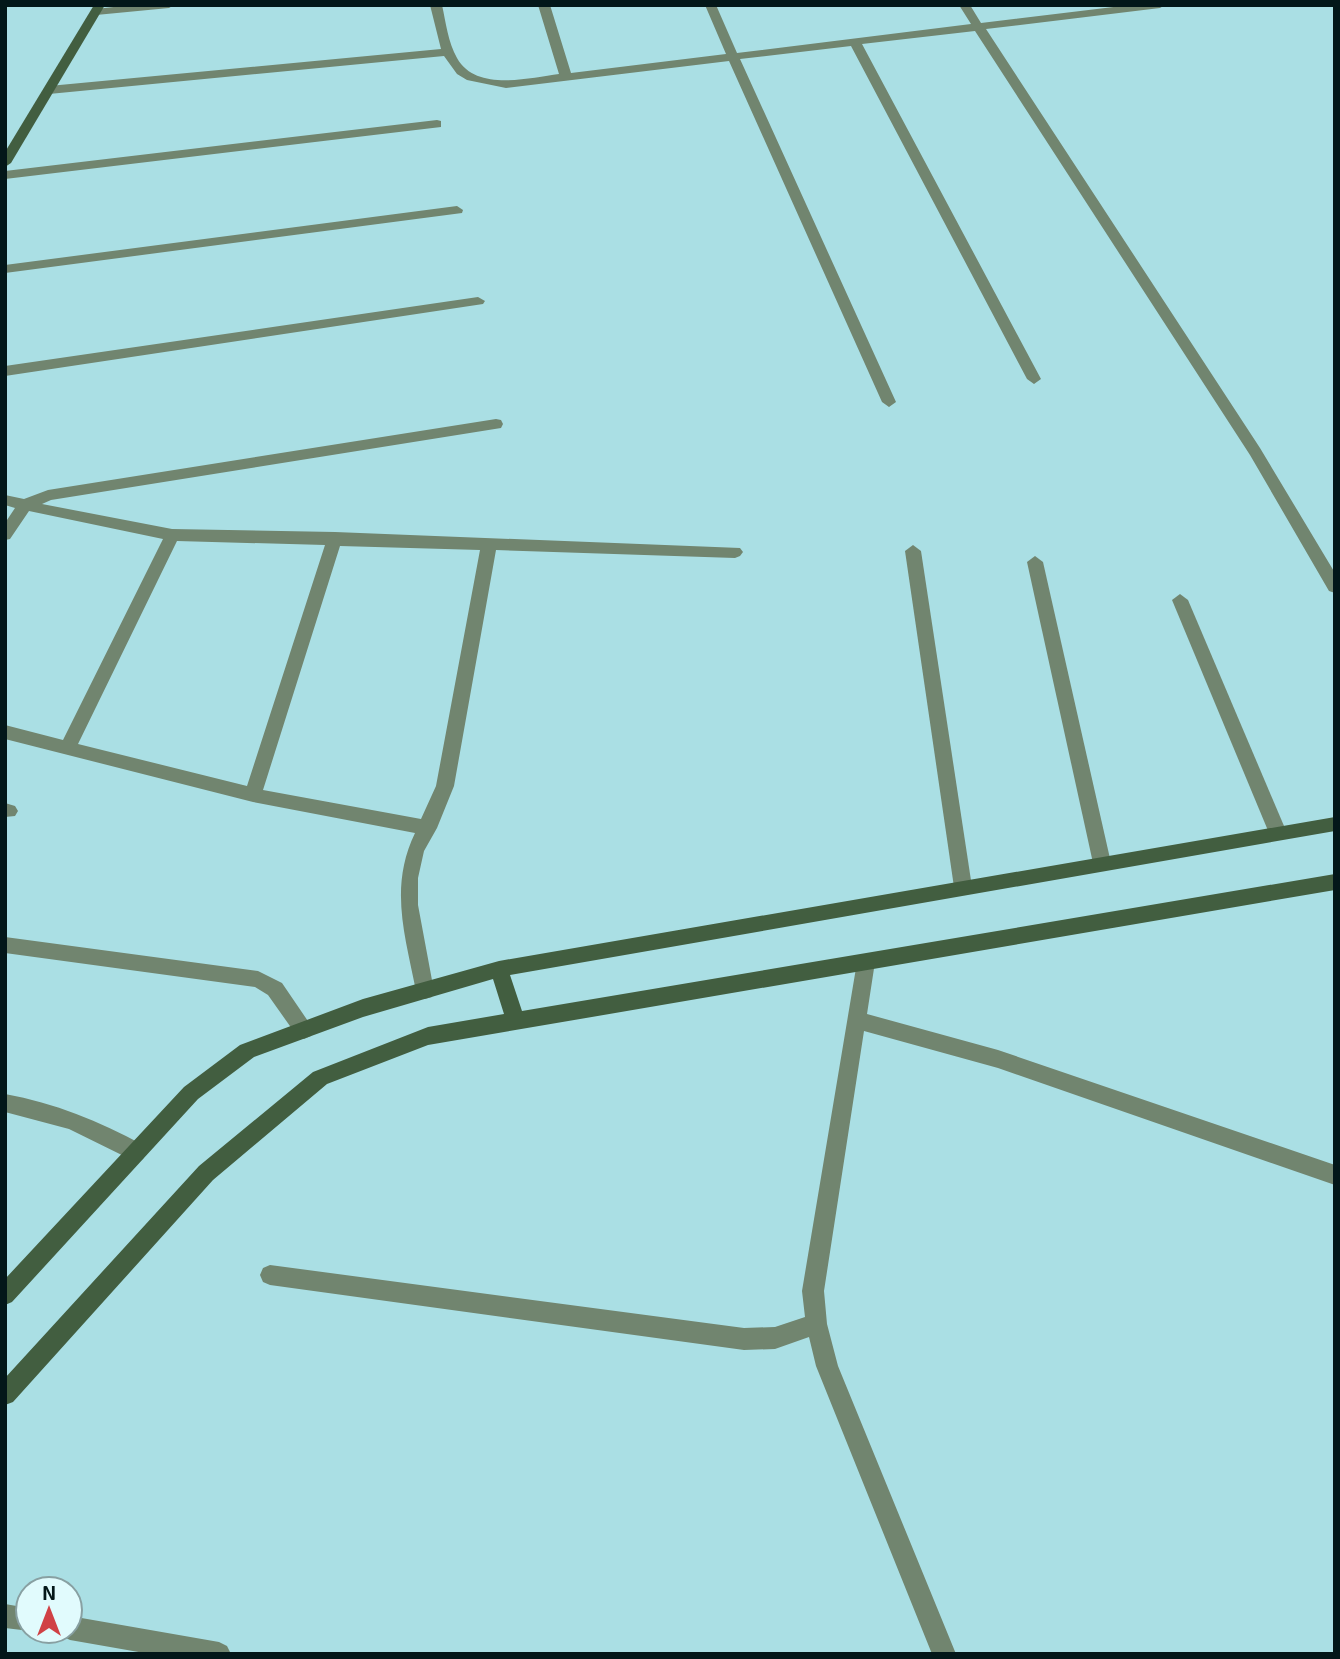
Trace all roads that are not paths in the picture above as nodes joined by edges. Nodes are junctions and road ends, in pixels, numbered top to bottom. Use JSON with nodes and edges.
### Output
{"nodes":[{"id":1,"x":169,"y":5,"type":"edge"},
{"id":2,"x":436,"y":5,"type":"edge"},
{"id":3,"x":544,"y":5,"type":"edge"},
{"id":4,"x":710,"y":5,"type":"edge"},
{"id":5,"x":964,"y":5,"type":"edge"},
{"id":6,"x":1160,"y":5,"type":"edge"},
{"id":7,"x":98,"y":8,"type":"edge"},
{"id":8,"x":978,"y":27,"type":"junction"},
{"id":9,"x":855,"y":42,"type":"junction"},
{"id":10,"x":448,"y":52,"type":"junction"},
{"id":11,"x":733,"y":58,"type":"junction"},
{"id":12,"x":566,"y":77,"type":"junction"},
{"id":13,"x":49,"y":90,"type":"junction"},
{"id":14,"x":437,"y":124,"type":"dead end"},
{"id":15,"x":6,"y":161,"type":"edge"},
{"id":16,"x":5,"y":174,"type":"edge"},
{"id":17,"x":457,"y":210,"type":"dead end"},
{"id":18,"x":5,"y":269,"type":"edge"},
{"id":19,"x":478,"y":302,"type":"dead end"},
{"id":20,"x":5,"y":371,"type":"edge"},
{"id":21,"x":1034,"y":379,"type":"dead end"},
{"id":22,"x":889,"y":401,"type":"dead end"},
{"id":23,"x":496,"y":424,"type":"dead end"},
{"id":24,"x":5,"y":500,"type":"edge"},
{"id":25,"x":25,"y":505,"type":"junction"},
{"id":26,"x":5,"y":535,"type":"edge"},
{"id":27,"x":172,"y":535,"type":"junction"},
{"id":28,"x":335,"y":538,"type":"junction"},
{"id":29,"x":489,"y":544,"type":"junction"},
{"id":30,"x":913,"y":551,"type":"dead end"},
{"id":31,"x":735,"y":552,"type":"dead end"},
{"id":32,"x":1035,"y":562,"type":"dead end"},
{"id":33,"x":1335,"y":587,"type":"edge"},
{"id":34,"x":1180,"y":600,"type":"dead end"},
{"id":35,"x":5,"y":732,"type":"edge"},
{"id":36,"x":68,"y":748,"type":"junction"},
{"id":37,"x":253,"y":795,"type":"junction"},
{"id":38,"x":1335,"y":824,"type":"edge"},
{"id":39,"x":428,"y":828,"type":"junction"},
{"id":40,"x":1278,"y":834,"type":"junction"},
{"id":41,"x":1101,"y":863,"type":"junction"},
{"id":42,"x":1335,"y":882,"type":"edge"},
{"id":43,"x":963,"y":887,"type":"junction"},
{"id":44,"x":5,"y":945,"type":"edge"},
{"id":45,"x":866,"y":962,"type":"junction"},
{"id":46,"x":499,"y":969,"type":"junction"},
{"id":47,"x":425,"y":991,"type":"junction"},
{"id":48,"x":857,"y":1020,"type":"junction"},
{"id":49,"x":516,"y":1022,"type":"junction"},
{"id":50,"x":304,"y":1030,"type":"junction"},
{"id":51,"x":5,"y":1103,"type":"edge"},
{"id":52,"x":136,"y":1152,"type":"junction"},
{"id":53,"x":1335,"y":1175,"type":"edge"},
{"id":54,"x":14,"y":1275,"type":"edge"},
{"id":55,"x":270,"y":1275,"type":"dead end"},
{"id":56,"x":5,"y":1295,"type":"edge"},
{"id":57,"x":816,"y":1324,"type":"junction"},
{"id":58,"x":5,"y":1394,"type":"edge"},
{"id":59,"x":84,"y":1630,"type":"edge"},
{"id":60,"x":219,"y":1654,"type":"edge"},
{"id":61,"x":944,"y":1654,"type":"edge"}],
"edges":[{"from":1,"to":7,"type":"street"},
{"from":2,"to":10,"type":"street"},
{"from":3,"to":12,"type":"street"},
{"from":4,"to":11,"type":"street"},
{"from":5,"to":8,"type":"street"},
{"from":6,"to":8,"type":"street"},
{"from":7,"to":13,"type":"street"},
{"from":8,"to":9,"type":"street"},
{"from":8,"to":33,"type":"street"},
{"from":9,"to":11,"type":"street"},
{"from":9,"to":21,"type":"street"},
{"from":10,"to":12,"type":"street"},
{"from":10,"to":13,"type":"street"},
{"from":11,"to":12,"type":"street"},
{"from":11,"to":22,"type":"street"},
{"from":13,"to":15,"type":"street"},
{"from":14,"to":16,"type":"street"},
{"from":17,"to":18,"type":"street"},
{"from":19,"to":20,"type":"street"},
{"from":23,"to":25,"type":"street"},
{"from":24,"to":25,"type":"street"},
{"from":25,"to":26,"type":"street"},
{"from":25,"to":27,"type":"street"},
{"from":27,"to":28,"type":"street"},
{"from":27,"to":36,"type":"street"},
{"from":28,"to":29,"type":"street"},
{"from":28,"to":37,"type":"street"},
{"from":29,"to":31,"type":"street"},
{"from":29,"to":39,"type":"street"},
{"from":30,"to":43,"type":"street"},
{"from":32,"to":41,"type":"street"},
{"from":34,"to":40,"type":"street"},
{"from":35,"to":36,"type":"street"},
{"from":36,"to":37,"type":"street"},
{"from":37,"to":39,"type":"street"},
{"from":38,"to":40,"type":"street"},
{"from":39,"to":47,"type":"street"},
{"from":40,"to":41,"type":"street"},
{"from":41,"to":43,"type":"street"},
{"from":42,"to":45,"type":"street"},
{"from":43,"to":46,"type":"street"},
{"from":44,"to":50,"type":"street"},
{"from":45,"to":48,"type":"street"},
{"from":45,"to":49,"type":"street"},
{"from":46,"to":47,"type":"street"},
{"from":46,"to":49,"type":"street"},
{"from":47,"to":50,"type":"street"},
{"from":48,"to":53,"type":"street"},
{"from":48,"to":57,"type":"street"},
{"from":49,"to":58,"type":"street"},
{"from":50,"to":52,"type":"street"},
{"from":51,"to":52,"type":"street"},
{"from":52,"to":54,"type":"street"},
{"from":54,"to":56,"type":"street"},
{"from":55,"to":57,"type":"street"},
{"from":57,"to":61,"type":"street"},
{"from":59,"to":60,"type":"street"}]}
